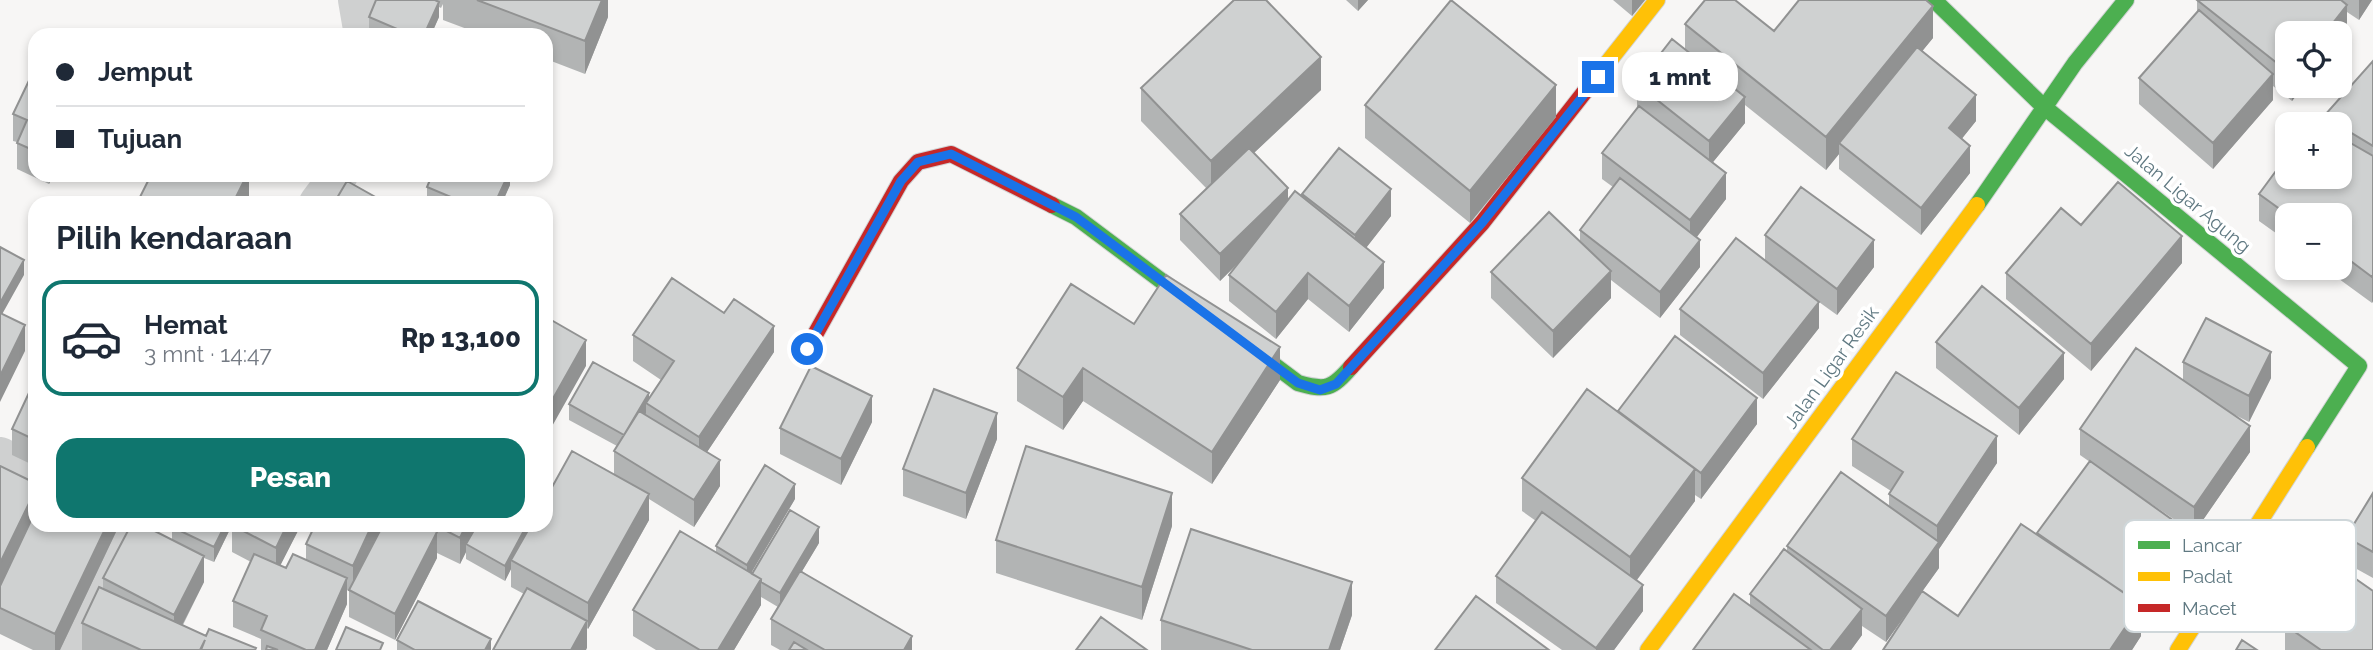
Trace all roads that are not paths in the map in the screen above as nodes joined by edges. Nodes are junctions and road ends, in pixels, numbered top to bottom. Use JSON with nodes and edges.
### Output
{"nodes":[{"id":1,"x":357,"y":0,"type":"edge"},
{"id":2,"x":1657,"y":0,"type":"edge"},
{"id":3,"x":1934,"y":0,"type":"edge"},
{"id":4,"x":2126,"y":0,"type":"edge"},
{"id":5,"x":362,"y":28,"type":"edge"},
{"id":6,"x":2043,"y":106,"type":"junction"},
{"id":7,"x":807,"y":349,"type":"dead end"},
{"id":8,"x":2366,"y":358,"type":"edge"},
{"id":9,"x":0,"y":456,"type":"edge"},
{"id":10,"x":28,"y":470,"type":"edge"},
{"id":11,"x":2262,"y":520,"type":"edge"},
{"id":12,"x":127,"y":532,"type":"edge"},
{"id":13,"x":2190,"y":632,"type":"edge"},
{"id":14,"x":75,"y":650,"type":"edge"},
{"id":15,"x":1648,"y":650,"type":"edge"},
{"id":16,"x":2178,"y":650,"type":"edge"}],
"edges":[{"from":1,"to":5,"type":"street"},
{"from":2,"to":7,"type":"street"},
{"from":3,"to":6,"type":"street","name":"Jalan Ligar Agung"},
{"from":4,"to":6,"type":"street","name":"Jalan Ligar Resik"},
{"from":6,"to":8,"type":"street","name":"Jalan Ligar Agung"},
{"from":6,"to":15,"type":"street","name":"Jalan Ligar Resik"},
{"from":8,"to":11,"type":"street","name":"Jalan Ligar Agung"},
{"from":9,"to":10,"type":"street"},
{"from":12,"to":14,"type":"street"},
{"from":13,"to":16,"type":"street","name":"Jalan Ligar Agung"}]}
